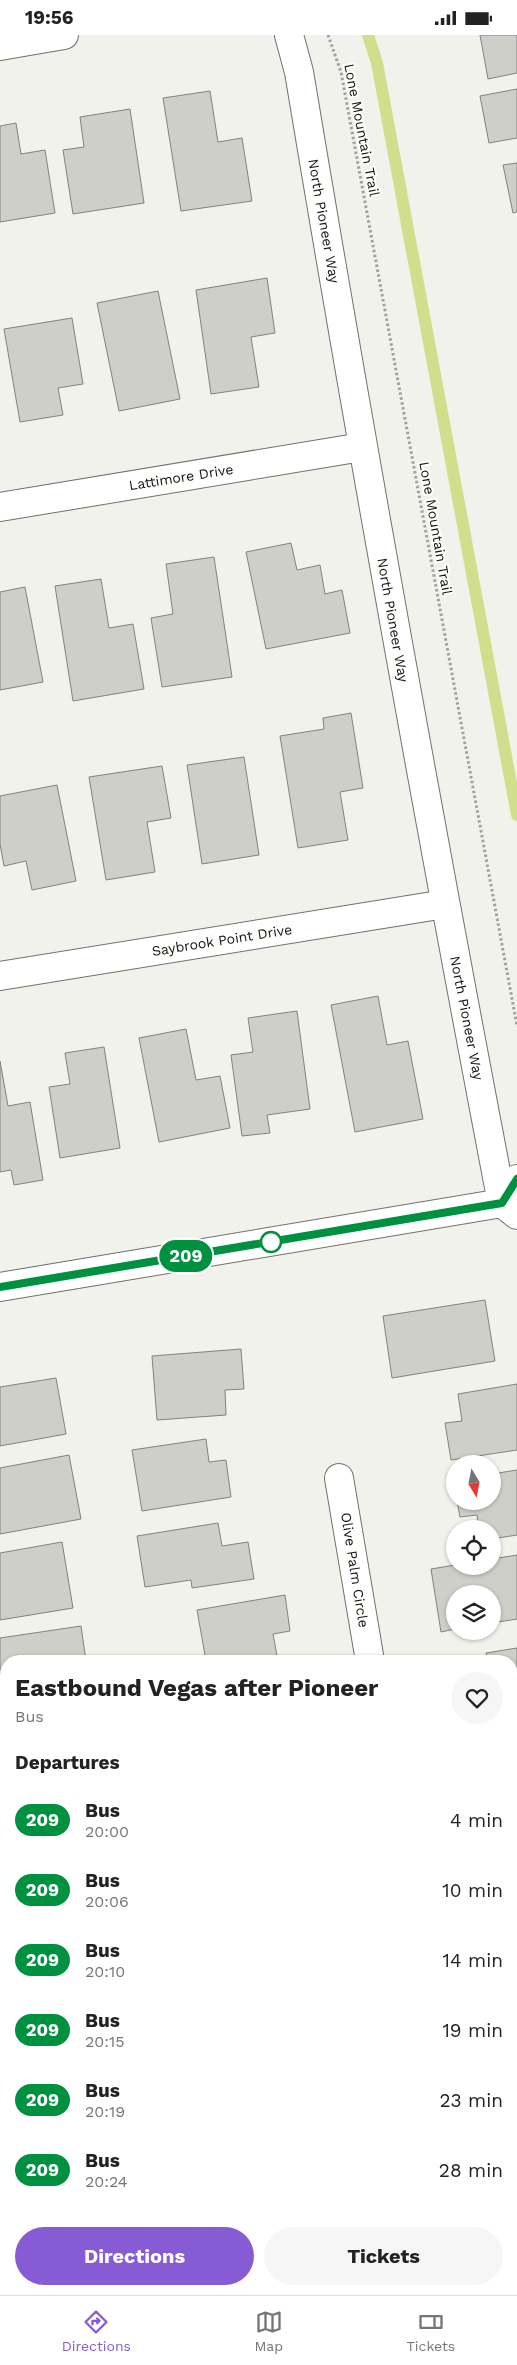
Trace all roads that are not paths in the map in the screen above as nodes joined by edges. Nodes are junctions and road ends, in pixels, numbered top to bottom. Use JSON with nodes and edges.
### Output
{"nodes":[{"id":1,"x":64,"y":35,"type":"edge"},
{"id":2,"x":289,"y":35,"type":"edge"},
{"id":3,"x":0,"y":46,"type":"edge"},
{"id":4,"x":362,"y":447,"type":"junction"},
{"id":5,"x":0,"y":507,"type":"edge"},
{"id":6,"x":444,"y":904,"type":"junction"},
{"id":7,"x":0,"y":976,"type":"edge"},
{"id":8,"x":517,"y":1179,"type":"edge"},
{"id":9,"x":510,"y":1209,"type":"edge"},
{"id":10,"x":0,"y":1287,"type":"edge"},
{"id":11,"x":339,"y":1478,"type":"dead end"},
{"id":12,"x":369,"y":1655,"type":"edge"}],
"edges":[{"from":1,"to":3,"type":"street"},
{"from":2,"to":4,"type":"street","name":"North Pioneer Way"},
{"from":4,"to":5,"type":"street","name":"Lattimore Drive"},
{"from":4,"to":6,"type":"street","name":"North Pioneer Way"},
{"from":6,"to":7,"type":"street","name":"Saybrook Point Drive"},
{"from":6,"to":9,"type":"street","name":"North Pioneer Way"},
{"from":8,"to":9,"type":"street"},
{"from":9,"to":10,"type":"street"},
{"from":11,"to":12,"type":"street","name":"Olive Palm Circle"}]}
